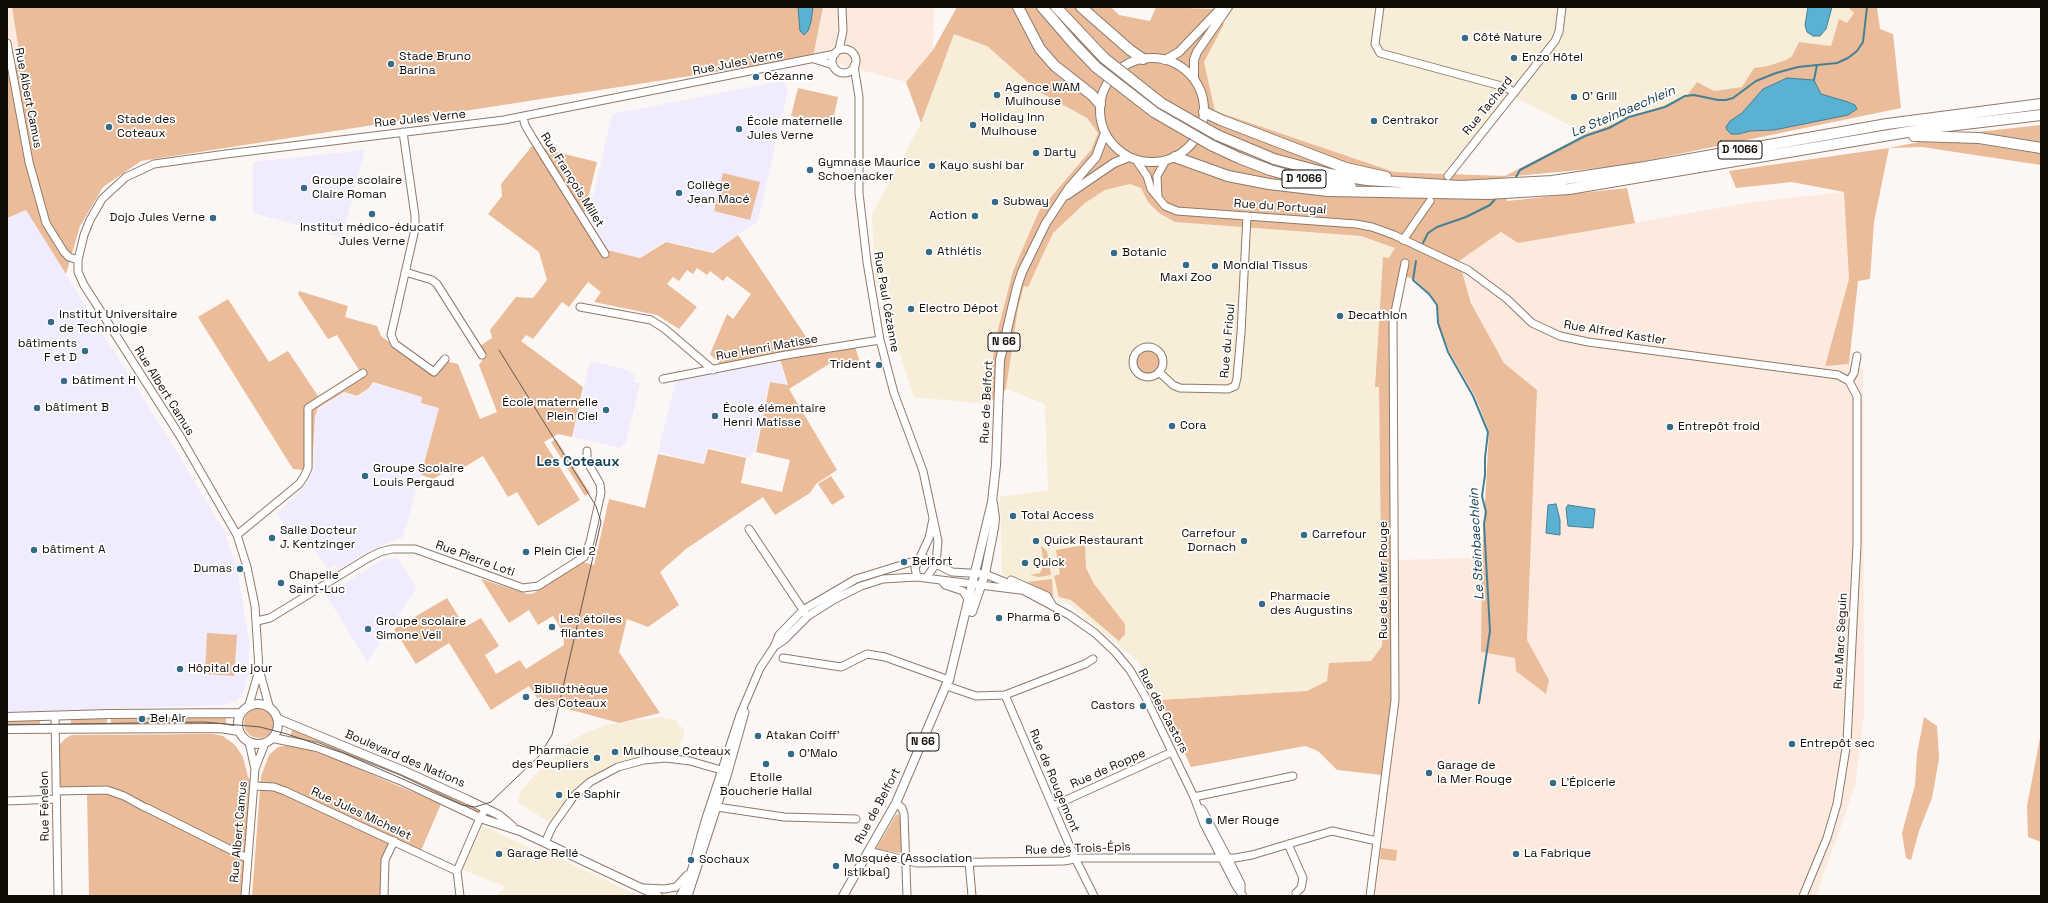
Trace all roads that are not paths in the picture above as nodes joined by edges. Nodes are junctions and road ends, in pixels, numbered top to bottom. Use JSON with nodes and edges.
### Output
{"nodes":[{"id":1,"x":842,"y":7,"type":"edge"},
{"id":2,"x":1018,"y":7,"type":"edge"},
{"id":3,"x":1042,"y":7,"type":"edge"},
{"id":4,"x":1056,"y":7,"type":"edge"},
{"id":5,"x":1081,"y":7,"type":"edge"},
{"id":6,"x":1222,"y":7,"type":"edge"},
{"id":7,"x":1228,"y":7,"type":"edge"},
{"id":8,"x":1380,"y":7,"type":"edge"},
{"id":9,"x":1562,"y":7,"type":"edge"},
{"id":10,"x":843,"y":31,"type":"junction"},
{"id":11,"x":7,"y":43,"type":"edge"},
{"id":12,"x":850,"y":51,"type":"junction"},
{"id":13,"x":837,"y":52,"type":"junction"},
{"id":14,"x":8,"y":55,"type":"edge"},
{"id":15,"x":813,"y":59,"type":"junction"},
{"id":16,"x":1143,"y":59,"type":"junction"},
{"id":17,"x":1165,"y":60,"type":"junction"},
{"id":18,"x":833,"y":65,"type":"junction"},
{"id":19,"x":854,"y":66,"type":"junction"},
{"id":20,"x":842,"y":72,"type":"junction"},
{"id":21,"x":1194,"y":79,"type":"junction"},
{"id":22,"x":856,"y":84,"type":"junction"},
{"id":23,"x":1514,"y":92,"type":"junction"},
{"id":24,"x":1100,"y":104,"type":"junction"},
{"id":25,"x":2041,"y":104,"type":"edge"},
{"id":26,"x":1204,"y":112,"type":"junction"},
{"id":27,"x":2041,"y":115,"type":"edge"},
{"id":28,"x":522,"y":117,"type":"junction"},
{"id":29,"x":403,"y":132,"type":"junction"},
{"id":30,"x":1105,"y":133,"type":"junction"},
{"id":31,"x":1888,"y":136,"type":"junction"},
{"id":32,"x":2041,"y":148,"type":"edge"},
{"id":33,"x":1132,"y":158,"type":"junction"},
{"id":34,"x":1171,"y":158,"type":"junction"},
{"id":35,"x":1448,"y":176,"type":"dead end"},
{"id":36,"x":1397,"y":183,"type":"junction"},
{"id":37,"x":1402,"y":194,"type":"junction"},
{"id":38,"x":1064,"y":196,"type":"junction"},
{"id":39,"x":1158,"y":197,"type":"junction"},
{"id":40,"x":1430,"y":201,"type":"dead end"},
{"id":41,"x":1247,"y":216,"type":"junction"},
{"id":42,"x":1403,"y":240,"type":"junction"},
{"id":43,"x":605,"y":254,"type":"dead end"},
{"id":44,"x":78,"y":260,"type":"junction"},
{"id":45,"x":1405,"y":263,"type":"dead end"},
{"id":46,"x":405,"y":272,"type":"junction"},
{"id":47,"x":580,"y":307,"type":"dead end"},
{"id":48,"x":880,"y":340,"type":"junction"},
{"id":49,"x":482,"y":355,"type":"dead end"},
{"id":50,"x":1857,"y":356,"type":"dead end"},
{"id":51,"x":445,"y":359,"type":"dead end"},
{"id":52,"x":713,"y":370,"type":"junction"},
{"id":53,"x":1159,"y":372,"type":"junction"},
{"id":54,"x":363,"y":373,"type":"dead end"},
{"id":55,"x":662,"y":379,"type":"dead end"},
{"id":56,"x":1850,"y":381,"type":"junction"},
{"id":57,"x":587,"y":451,"type":"dead end"},
{"id":58,"x":992,"y":502,"type":"junction"},
{"id":59,"x":933,"y":518,"type":"junction"},
{"id":60,"x":749,"y":529,"type":"dead end"},
{"id":61,"x":237,"y":535,"type":"junction"},
{"id":62,"x":919,"y":559,"type":"junction"},
{"id":63,"x":936,"y":564,"type":"junction"},
{"id":64,"x":986,"y":570,"type":"junction"},
{"id":65,"x":975,"y":575,"type":"junction"},
{"id":66,"x":917,"y":577,"type":"junction"},
{"id":67,"x":926,"y":578,"type":"junction"},
{"id":68,"x":940,"y":580,"type":"junction"},
{"id":69,"x":977,"y":585,"type":"junction"},
{"id":70,"x":1022,"y":590,"type":"junction"},
{"id":71,"x":969,"y":601,"type":"junction"},
{"id":72,"x":1053,"y":606,"type":"junction"},
{"id":73,"x":806,"y":613,"type":"junction"},
{"id":74,"x":258,"y":621,"type":"junction"},
{"id":75,"x":783,"y":658,"type":"dead end"},
{"id":76,"x":1093,"y":659,"type":"dead end"},
{"id":77,"x":259,"y":670,"type":"junction"},
{"id":78,"x":948,"y":683,"type":"junction"},
{"id":79,"x":1006,"y":695,"type":"junction"},
{"id":80,"x":249,"y":705,"type":"junction"},
{"id":81,"x":269,"y":706,"type":"junction"},
{"id":82,"x":241,"y":713,"type":"junction"},
{"id":83,"x":55,"y":716,"type":"junction"},
{"id":84,"x":7,"y":717,"type":"edge"},
{"id":85,"x":278,"y":719,"type":"junction"},
{"id":86,"x":7,"y":729,"type":"edge"},
{"id":87,"x":55,"y":730,"type":"junction"},
{"id":88,"x":239,"y":731,"type":"junction"},
{"id":89,"x":273,"y":738,"type":"junction"},
{"id":90,"x":249,"y":742,"type":"junction"},
{"id":91,"x":265,"y":743,"type":"junction"},
{"id":92,"x":1172,"y":752,"type":"junction"},
{"id":93,"x":255,"y":769,"type":"junction"},
{"id":94,"x":725,"y":771,"type":"junction"},
{"id":95,"x":1293,"y":776,"type":"dead end"},
{"id":96,"x":254,"y":786,"type":"junction"},
{"id":97,"x":56,"y":791,"type":"junction"},
{"id":98,"x":1194,"y":797,"type":"junction"},
{"id":99,"x":56,"y":799,"type":"junction"},
{"id":100,"x":7,"y":800,"type":"edge"},
{"id":101,"x":896,"y":803,"type":"junction"},
{"id":102,"x":1053,"y":806,"type":"junction"},
{"id":103,"x":717,"y":807,"type":"junction"},
{"id":104,"x":486,"y":808,"type":"junction"},
{"id":105,"x":480,"y":818,"type":"junction"},
{"id":106,"x":856,"y":819,"type":"dead end"},
{"id":107,"x":517,"y":830,"type":"junction"},
{"id":108,"x":394,"y":841,"type":"junction"},
{"id":109,"x":1377,"y":841,"type":"junction"},
{"id":110,"x":545,"y":843,"type":"junction"},
{"id":111,"x":1288,"y":844,"type":"junction"},
{"id":112,"x":868,"y":851,"type":"junction"},
{"id":113,"x":248,"y":858,"type":"junction"},
{"id":114,"x":1225,"y":858,"type":"junction"},
{"id":115,"x":906,"y":860,"type":"junction"},
{"id":116,"x":1076,"y":860,"type":"junction"},
{"id":117,"x":969,"y":862,"type":"junction"},
{"id":118,"x":691,"y":868,"type":"junction"},
{"id":119,"x":457,"y":871,"type":"junction"},
{"id":120,"x":644,"y":888,"type":"junction"},
{"id":121,"x":1296,"y":893,"type":"dead end"},
{"id":122,"x":1242,"y":895,"type":"edge"},
{"id":123,"x":58,"y":896,"type":"edge"},
{"id":124,"x":244,"y":896,"type":"edge"},
{"id":125,"x":384,"y":896,"type":"edge"},
{"id":126,"x":460,"y":896,"type":"edge"},
{"id":127,"x":658,"y":896,"type":"edge"},
{"id":128,"x":680,"y":896,"type":"edge"},
{"id":129,"x":688,"y":896,"type":"edge"},
{"id":130,"x":843,"y":896,"type":"edge"},
{"id":131,"x":907,"y":896,"type":"edge"},
{"id":132,"x":972,"y":896,"type":"edge"},
{"id":133,"x":1094,"y":896,"type":"edge"},
{"id":134,"x":1370,"y":896,"type":"edge"},
{"id":135,"x":1803,"y":896,"type":"edge"}],
"edges":[{"from":1,"to":10,"type":"street"},
{"from":2,"to":24,"type":"highway"},
{"from":3,"to":37,"type":"highway","number":"D 1066","bridge":true},
{"from":4,"to":36,"type":"highway","number":"D 1066","bridge":true},
{"from":5,"to":16,"type":"highway"},
{"from":6,"to":17,"type":"main road"},
{"from":7,"to":21,"type":"main road"},
{"from":8,"to":23,"type":"street"},
{"from":9,"to":23,"type":"street","name":"Rue Tachard"},
{"from":10,"to":12,"type":"street"},
{"from":10,"to":13,"type":"street"},
{"from":11,"to":14,"type":"street","name":"Rue Albert Camus"},
{"from":12,"to":13,"type":"street"},
{"from":12,"to":19,"type":"street"},
{"from":13,"to":15,"type":"street","name":"Rue Jules Verne"},
{"from":13,"to":18,"type":"street"},
{"from":14,"to":44,"type":"street","name":"Rue Albert Camus"},
{"from":15,"to":18,"type":"street","name":"Rue Jules Verne"},
{"from":15,"to":28,"type":"street","name":"Rue Jules Verne"},
{"from":16,"to":17,"type":"main road"},
{"from":16,"to":24,"type":"main road"},
{"from":17,"to":21,"type":"main road"},
{"from":18,"to":20,"type":"street"},
{"from":19,"to":20,"type":"street"},
{"from":19,"to":22,"type":"street","name":"Rue Paul Cézanne"},
{"from":20,"to":22,"type":"street"},
{"from":21,"to":26,"type":"main road"},
{"from":22,"to":48,"type":"street","name":"Rue Paul Cézanne"},
{"from":23,"to":35,"type":"street","name":"Rue Tachard"},
{"from":24,"to":30,"type":"main road"},
{"from":25,"to":36,"type":"highway","number":"D 1066"},
{"from":26,"to":34,"type":"main road"},
{"from":26,"to":36,"type":"highway"},
{"from":27,"to":31,"type":"highway"},
{"from":28,"to":29,"type":"street","name":"Rue Jules Verne"},
{"from":28,"to":43,"type":"street","name":"Rue François Millet"},
{"from":29,"to":44,"type":"street","name":"Rue Jules Verne"},
{"from":29,"to":46,"type":"street"},
{"from":30,"to":33,"type":"main road"},
{"from":30,"to":38,"type":"main road","name":"Rue de Belfort","number":"N 66"},
{"from":31,"to":32,"type":"highway","number":"D 1066"},
{"from":31,"to":37,"type":"highway","number":"D 1066"},
{"from":33,"to":34,"type":"main road"},
{"from":33,"to":38,"type":"main road","name":"Rue de Belfort","number":"N 66"},
{"from":33,"to":39,"type":"street","name":"Rue du Portugal"},
{"from":34,"to":37,"type":"highway"},
{"from":34,"to":39,"type":"street"},
{"from":38,"to":58,"type":"main road","name":"Rue de Belfort","number":"N 66"},
{"from":39,"to":41,"type":"street","name":"Rue du Portugal"},
{"from":40,"to":42,"type":"street"},
{"from":41,"to":42,"type":"street","name":"Rue du Portugal"},
{"from":41,"to":53,"type":"street","name":"Rue du Frioul"},
{"from":42,"to":56,"type":"street","name":"Rue Alfred Kastler"},
{"from":44,"to":61,"type":"street","name":"Rue Albert Camus"},
{"from":45,"to":109,"type":"street","name":"Rue de la Mer Rouge"},
{"from":46,"to":49,"type":"street"},
{"from":46,"to":51,"type":"street"},
{"from":47,"to":52,"type":"street","name":"Rue Henri Matisse"},
{"from":48,"to":52,"type":"street","name":"Rue Henri Matisse"},
{"from":48,"to":59,"type":"street","name":"Rue Paul Cézanne"},
{"from":50,"to":56,"type":"street"},
{"from":52,"to":55,"type":"street"},
{"from":53,"to":53,"type":"street"},
{"from":54,"to":61,"type":"street"},
{"from":56,"to":135,"type":"street","name":"Rue Marc Seguin"},
{"from":57,"to":74,"type":"street","name":"Rue Pierre Loti"},
{"from":58,"to":64,"type":"main road","name":"Rue de Belfort","number":"N 66"},
{"from":58,"to":65,"type":"main road","name":"Rue de Belfort","number":"N 66"},
{"from":59,"to":62,"type":"street","name":"Rue Paul Cézanne"},
{"from":59,"to":63,"type":"street","name":"Rue Paul Cézanne"},
{"from":60,"to":73,"type":"street"},
{"from":61,"to":74,"type":"street","name":"Rue Albert Camus"},
{"from":62,"to":63,"type":"street"},
{"from":62,"to":66,"type":"street","name":"Rue Paul Cézanne"},
{"from":62,"to":73,"type":"street"},
{"from":63,"to":65,"type":"street"},
{"from":63,"to":67,"type":"street"},
{"from":64,"to":65,"type":"street"},
{"from":64,"to":69,"type":"main road","name":"Rue de Belfort","number":"N 66"},
{"from":64,"to":70,"type":"street","name":"Rue des Castors"},
{"from":64,"to":72,"type":"street"},
{"from":65,"to":69,"type":"main road","name":"Rue de Belfort","number":"N 66"},
{"from":66,"to":67,"type":"street","name":"Rue des Castors"},
{"from":66,"to":73,"type":"street","name":"Rue des Castors"},
{"from":67,"to":68,"type":"street","name":"Rue des Castors"},
{"from":68,"to":69,"type":"street","name":"Rue des Castors"},
{"from":68,"to":71,"type":"street"},
{"from":69,"to":70,"type":"street","name":"Rue des Castors"},
{"from":69,"to":71,"type":"main road","name":"Rue de Belfort","number":"N 66"},
{"from":69,"to":78,"type":"main road","name":"Rue de Belfort","number":"N 66"},
{"from":70,"to":72,"type":"street","name":"Rue des Castors"},
{"from":71,"to":78,"type":"main road","name":"Rue de Belfort","number":"N 66"},
{"from":72,"to":92,"type":"street","name":"Rue des Castors"},
{"from":73,"to":94,"type":"street"},
{"from":74,"to":77,"type":"street","name":"Rue Albert Camus"},
{"from":75,"to":78,"type":"street"},
{"from":76,"to":79,"type":"street"},
{"from":77,"to":80,"type":"street","name":"Rue Albert Camus"},
{"from":77,"to":81,"type":"street","name":"Rue Albert Camus"},
{"from":78,"to":79,"type":"street"},
{"from":78,"to":101,"type":"main road","name":"Rue de Belfort","number":"N 66"},
{"from":79,"to":102,"type":"street","name":"Rue de Rougemont"},
{"from":80,"to":81,"type":"main road"},
{"from":80,"to":82,"type":"main road"},
{"from":81,"to":85,"type":"main road"},
{"from":82,"to":83,"type":"main road"},
{"from":82,"to":88,"type":"main road"},
{"from":83,"to":84,"type":"main road"},
{"from":83,"to":87,"type":"street","name":"Rue Fénelon"},
{"from":85,"to":89,"type":"main road"},
{"from":85,"to":104,"type":"main road","name":"Boulevard des Nations"},
{"from":86,"to":87,"type":"main road"},
{"from":87,"to":88,"type":"main road"},
{"from":87,"to":97,"type":"street","name":"Rue Fénelon"},
{"from":88,"to":90,"type":"main road"},
{"from":89,"to":91,"type":"main road"},
{"from":89,"to":105,"type":"main road","name":"Boulevard des Nations"},
{"from":90,"to":91,"type":"main road"},
{"from":90,"to":93,"type":"street","name":"Rue Albert Camus"},
{"from":91,"to":93,"type":"street","name":"Rue Albert Camus"},
{"from":92,"to":98,"type":"street","name":"Rue des Castors"},
{"from":92,"to":102,"type":"street","name":"Rue de Roppe"},
{"from":93,"to":96,"type":"street","name":"Rue Albert Camus"},
{"from":94,"to":103,"type":"street"},
{"from":94,"to":110,"type":"street"},
{"from":94,"to":118,"type":"street"},
{"from":95,"to":98,"type":"street"},
{"from":96,"to":108,"type":"street","name":"Rue Jules Michelet"},
{"from":96,"to":113,"type":"street","name":"Rue Albert Camus"},
{"from":97,"to":99,"type":"street","name":"Rue Fénelon"},
{"from":97,"to":113,"type":"street"},
{"from":98,"to":114,"type":"street","name":"Rue des Castors"},
{"from":99,"to":100,"type":"street"},
{"from":99,"to":123,"type":"street","name":"Rue Fénelon"},
{"from":101,"to":112,"type":"main road","name":"Rue de Belfort","number":"N 66"},
{"from":101,"to":115,"type":"street"},
{"from":102,"to":116,"type":"street","name":"Rue de Rougemont"},
{"from":103,"to":106,"type":"street"},
{"from":103,"to":129,"type":"street"},
{"from":104,"to":105,"type":"street"},
{"from":104,"to":107,"type":"main road","name":"Boulevard des Nations"},
{"from":105,"to":107,"type":"main road","name":"Boulevard des Nations"},
{"from":105,"to":119,"type":"street"},
{"from":107,"to":110,"type":"main road","name":"Boulevard des Nations"},
{"from":108,"to":119,"type":"street","name":"Rue Jules Michelet"},
{"from":108,"to":125,"type":"street"},
{"from":109,"to":111,"type":"street","name":"Rue des Trois-Épis"},
{"from":109,"to":134,"type":"street","name":"Rue de la Mer Rouge"},
{"from":110,"to":120,"type":"main road","name":"Boulevard des Nations"},
{"from":111,"to":114,"type":"street","name":"Rue des Trois-Épis"},
{"from":111,"to":121,"type":"street"},
{"from":112,"to":115,"type":"street","name":"Rue des Trois-Épis"},
{"from":112,"to":130,"type":"main road","name":"Rue de Belfort","number":"N 66"},
{"from":113,"to":124,"type":"street","name":"Rue Albert Camus"},
{"from":114,"to":116,"type":"street","name":"Rue des Trois-Épis"},
{"from":114,"to":122,"type":"street","name":"Rue des Castors"},
{"from":115,"to":117,"type":"street","name":"Rue des Trois-Épis"},
{"from":115,"to":131,"type":"street"},
{"from":116,"to":117,"type":"street","name":"Rue des Trois-Épis"},
{"from":116,"to":133,"type":"street","name":"Rue de Rougemont"},
{"from":117,"to":132,"type":"street"},
{"from":118,"to":120,"type":"street"},
{"from":118,"to":128,"type":"street"},
{"from":119,"to":126,"type":"street"},
{"from":120,"to":127,"type":"main road","name":"Boulevard des Nations"}]}
